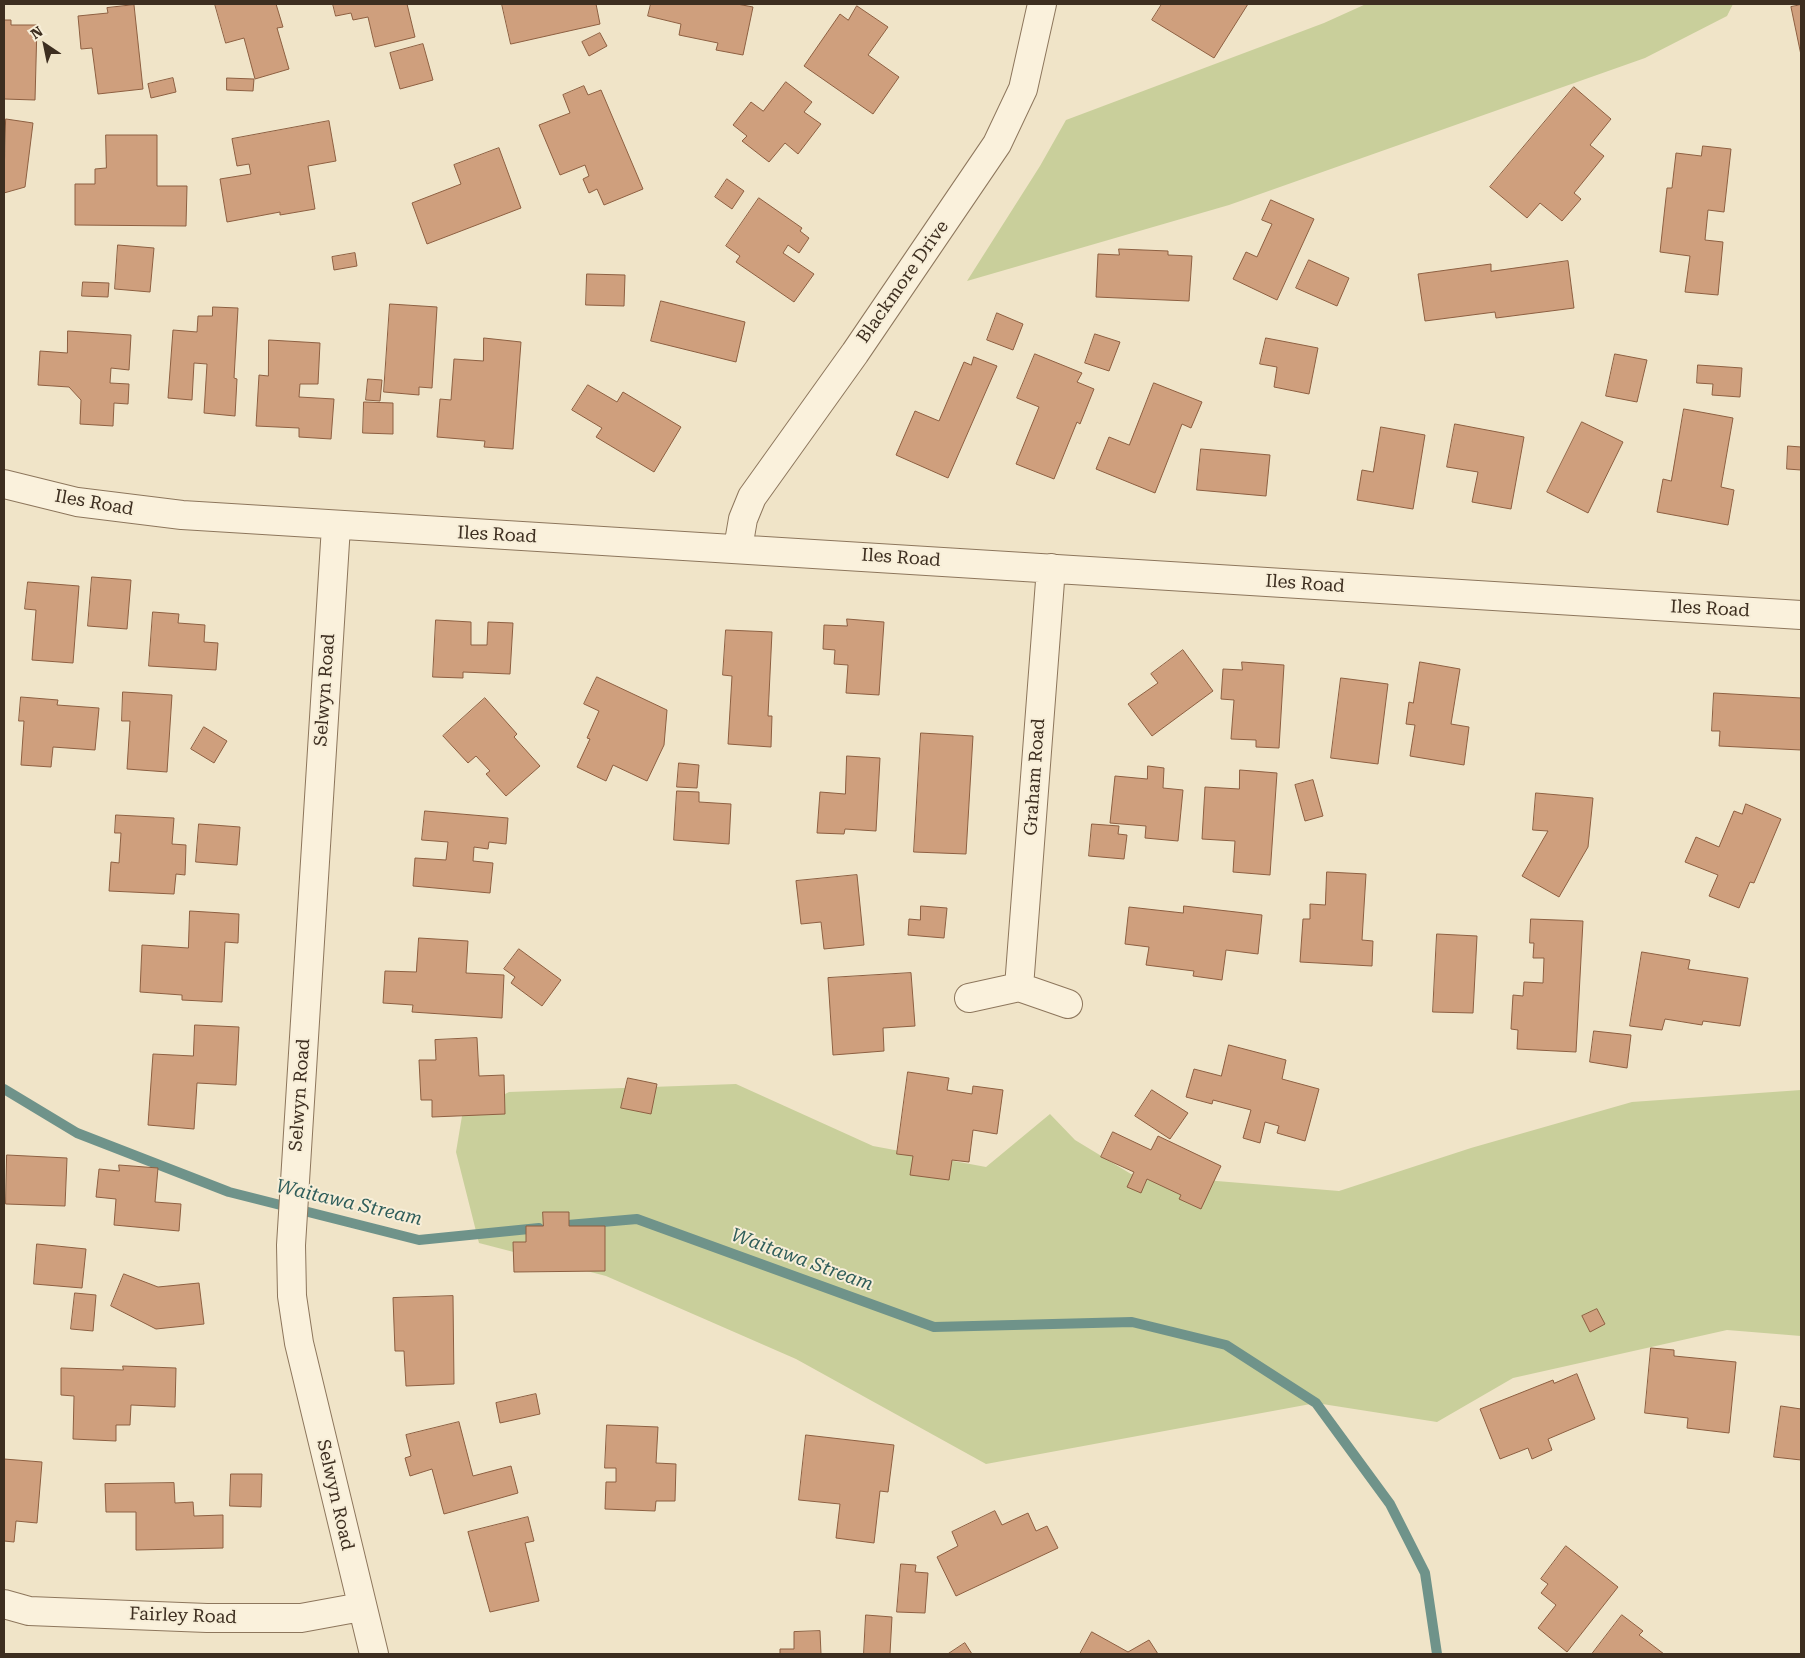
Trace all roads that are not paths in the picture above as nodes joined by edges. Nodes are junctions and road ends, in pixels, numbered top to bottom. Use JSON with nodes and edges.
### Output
{"nodes":[{"id":1,"x":1042,"y":4,"type":"edge"},
{"id":2,"x":4,"y":484,"type":"edge"},
{"id":3,"x":336,"y":526,"type":"junction"},
{"id":4,"x":738,"y":548,"type":"junction"},
{"id":5,"x":1050,"y":568,"type":"junction"},
{"id":6,"x":1801,"y":615,"type":"edge"},
{"id":7,"x":1019,"y":987,"type":"junction"},
{"id":8,"x":968,"y":998,"type":"dead end"},
{"id":9,"x":1068,"y":1004,"type":"dead end"},
{"id":10,"x":4,"y":1604,"type":"edge"},
{"id":11,"x":361,"y":1607,"type":"junction"},
{"id":12,"x":374,"y":1654,"type":"edge"}],
"edges":[{"from":1,"to":4,"type":"street","name":"Blackmore Drive"},
{"from":2,"to":3,"type":"street","name":"Iles Road"},
{"from":3,"to":4,"type":"street","name":"Iles Road"},
{"from":3,"to":11,"type":"street","name":"Selwyn Road"},
{"from":4,"to":5,"type":"street","name":"Iles Road"},
{"from":5,"to":6,"type":"street","name":"Iles Road"},
{"from":5,"to":7,"type":"street","name":"Graham Road"},
{"from":7,"to":8,"type":"street"},
{"from":7,"to":9,"type":"street"},
{"from":10,"to":11,"type":"street","name":"Fairley Road"},
{"from":11,"to":12,"type":"street","name":"Selwyn Road"}]}
